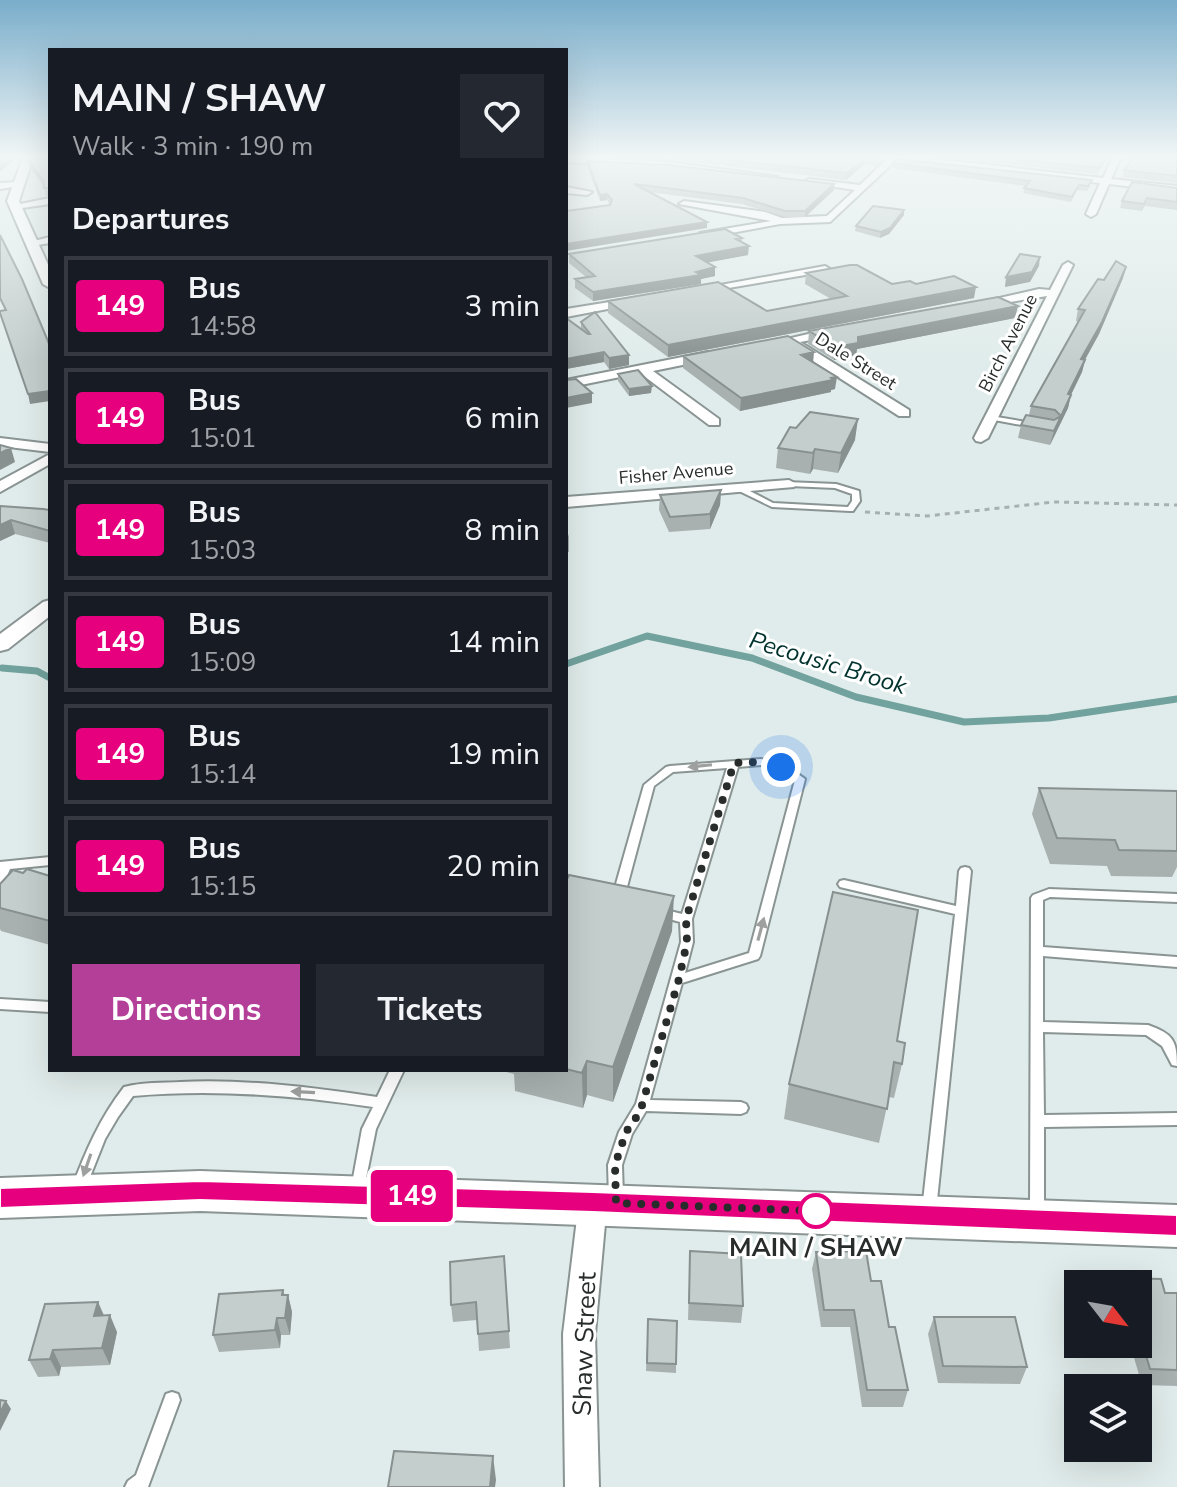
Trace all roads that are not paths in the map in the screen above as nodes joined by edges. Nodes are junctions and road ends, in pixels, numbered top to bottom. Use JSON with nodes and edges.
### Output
{"nodes":[{"id":1,"x":23,"y":224,"type":"edge"},
{"id":2,"x":770,"y":224,"type":"edge"},
{"id":3,"x":689,"y":238,"type":"edge"},
{"id":4,"x":48,"y":240,"type":"edge"},
{"id":5,"x":31,"y":243,"type":"junction"},
{"id":6,"x":1068,"y":265,"type":"dead end"},
{"id":7,"x":825,"y":269,"type":"edge"},
{"id":8,"x":48,"y":280,"type":"edge"},
{"id":9,"x":692,"y":292,"type":"edge"},
{"id":10,"x":1054,"y":294,"type":"junction"},
{"id":11,"x":644,"y":300,"type":"edge"},
{"id":12,"x":960,"y":308,"type":"edge"},
{"id":13,"x":568,"y":313,"type":"edge"},
{"id":14,"x":852,"y":329,"type":"edge"},
{"id":15,"x":790,"y":341,"type":"junction"},
{"id":16,"x":759,"y":346,"type":"edge"},
{"id":17,"x":728,"y":352,"type":"edge"},
{"id":18,"x":643,"y":369,"type":"junction"},
{"id":19,"x":568,"y":384,"type":"edge"},
{"id":20,"x":904,"y":413,"type":"dead end"},
{"id":21,"x":991,"y":418,"type":"junction"},
{"id":22,"x":714,"y":422,"type":"dead end"},
{"id":23,"x":1037,"y":426,"type":"edge"},
{"id":24,"x":981,"y":438,"type":"dead end"},
{"id":25,"x":0,"y":442,"type":"edge"},
{"id":26,"x":48,"y":448,"type":"edge"},
{"id":27,"x":48,"y":459,"type":"edge"},
{"id":28,"x":789,"y":484,"type":"joint"},
{"id":29,"x":0,"y":487,"type":"edge"},
{"id":30,"x":737,"y":488,"type":"junction"},
{"id":31,"x":568,"y":502,"type":"edge"},
{"id":32,"x":48,"y":608,"type":"edge"},
{"id":33,"x":0,"y":644,"type":"edge"},
{"id":34,"x":734,"y":763,"type":"junction"},
{"id":35,"x":48,"y":861,"type":"edge"},
{"id":36,"x":3,"y":866,"type":"edge"},
{"id":37,"x":965,"y":871,"type":"dead end"},
{"id":38,"x":0,"y":880,"type":"edge"},
{"id":39,"x":844,"y":884,"type":"dead end"},
{"id":40,"x":1177,"y":898,"type":"edge"},
{"id":41,"x":630,"y":906,"type":"edge"},
{"id":42,"x":644,"y":909,"type":"edge"},
{"id":43,"x":961,"y":911,"type":"junction"},
{"id":44,"x":686,"y":919,"type":"junction"},
{"id":45,"x":1037,"y":951,"type":"junction"},
{"id":46,"x":1177,"y":962,"type":"edge"},
{"id":47,"x":679,"y":979,"type":"junction"},
{"id":48,"x":0,"y":1004,"type":"edge"},
{"id":49,"x":48,"y":1007,"type":"edge"},
{"id":50,"x":1037,"y":1027,"type":"junction"},
{"id":51,"x":1177,"y":1061,"type":"edge"},
{"id":52,"x":396,"y":1072,"type":"edge"},
{"id":53,"x":380,"y":1103,"type":"junction"},
{"id":54,"x":642,"y":1105,"type":"junction"},
{"id":55,"x":741,"y":1108,"type":"dead end"},
{"id":56,"x":1177,"y":1119,"type":"edge"},
{"id":57,"x":1037,"y":1121,"type":"junction"},
{"id":58,"x":77,"y":1195,"type":"junction"},
{"id":59,"x":357,"y":1195,"type":"junction"},
{"id":60,"x":0,"y":1198,"type":"edge"},
{"id":61,"x":604,"y":1203,"type":"junction"},
{"id":62,"x":928,"y":1215,"type":"junction"},
{"id":63,"x":1037,"y":1220,"type":"junction"},
{"id":64,"x":1177,"y":1226,"type":"edge"},
{"id":65,"x":172,"y":1400,"type":"dead end"},
{"id":66,"x":134,"y":1487,"type":"edge"},
{"id":67,"x":582,"y":1487,"type":"edge"}],
"edges":[{"from":1,"to":5,"type":"street"},
{"from":2,"to":3,"type":"street"},
{"from":4,"to":5,"type":"street"},
{"from":5,"to":8,"type":"street"},
{"from":6,"to":10,"type":"street","name":"Birch Avenue"},
{"from":7,"to":9,"type":"street"},
{"from":10,"to":12,"type":"street"},
{"from":10,"to":21,"type":"street","name":"Birch Avenue"},
{"from":11,"to":13,"type":"street"},
{"from":14,"to":15,"type":"street"},
{"from":15,"to":16,"type":"street"},
{"from":15,"to":20,"type":"street","name":"Dale Street"},
{"from":17,"to":18,"type":"street"},
{"from":18,"to":19,"type":"street"},
{"from":18,"to":22,"type":"street"},
{"from":21,"to":23,"type":"lane"},
{"from":21,"to":24,"type":"street","name":"Birch Avenue"},
{"from":25,"to":26,"type":"street"},
{"from":27,"to":29,"type":"street"},
{"from":28,"to":30,"type":"street","name":"Fisher Avenue"},
{"from":28,"to":30,"type":"lane"},
{"from":30,"to":31,"type":"street","name":"Fisher Avenue"},
{"from":32,"to":33,"type":"street"},
{"from":34,"to":41,"type":"lane","one_way":true},
{"from":34,"to":44,"type":"lane"},
{"from":47,"to":34,"type":"lane","one_way":true},
{"from":35,"to":36,"type":"lane"},
{"from":36,"to":38,"type":"lane"},
{"from":37,"to":43,"type":"lane"},
{"from":39,"to":43,"type":"lane"},
{"from":40,"to":45,"type":"lane"},
{"from":42,"to":44,"type":"lane"},
{"from":43,"to":62,"type":"lane"},
{"from":44,"to":47,"type":"lane"},
{"from":45,"to":46,"type":"lane"},
{"from":45,"to":50,"type":"lane"},
{"from":47,"to":54,"type":"lane"},
{"from":48,"to":49,"type":"lane"},
{"from":50,"to":51,"type":"lane"},
{"from":50,"to":57,"type":"lane"},
{"from":52,"to":53,"type":"lane"},
{"from":53,"to":58,"type":"lane","one_way":true},
{"from":53,"to":59,"type":"lane"},
{"from":54,"to":55,"type":"lane"},
{"from":54,"to":61,"type":"lane"},
{"from":56,"to":57,"type":"lane"},
{"from":57,"to":63,"type":"lane"},
{"from":58,"to":59,"type":"main road"},
{"from":58,"to":60,"type":"main road"},
{"from":59,"to":61,"type":"main road"},
{"from":61,"to":62,"type":"main road"},
{"from":61,"to":67,"type":"street","name":"Shaw Street"},
{"from":62,"to":63,"type":"main road"},
{"from":63,"to":64,"type":"main road"},
{"from":65,"to":66,"type":"lane"}]}
